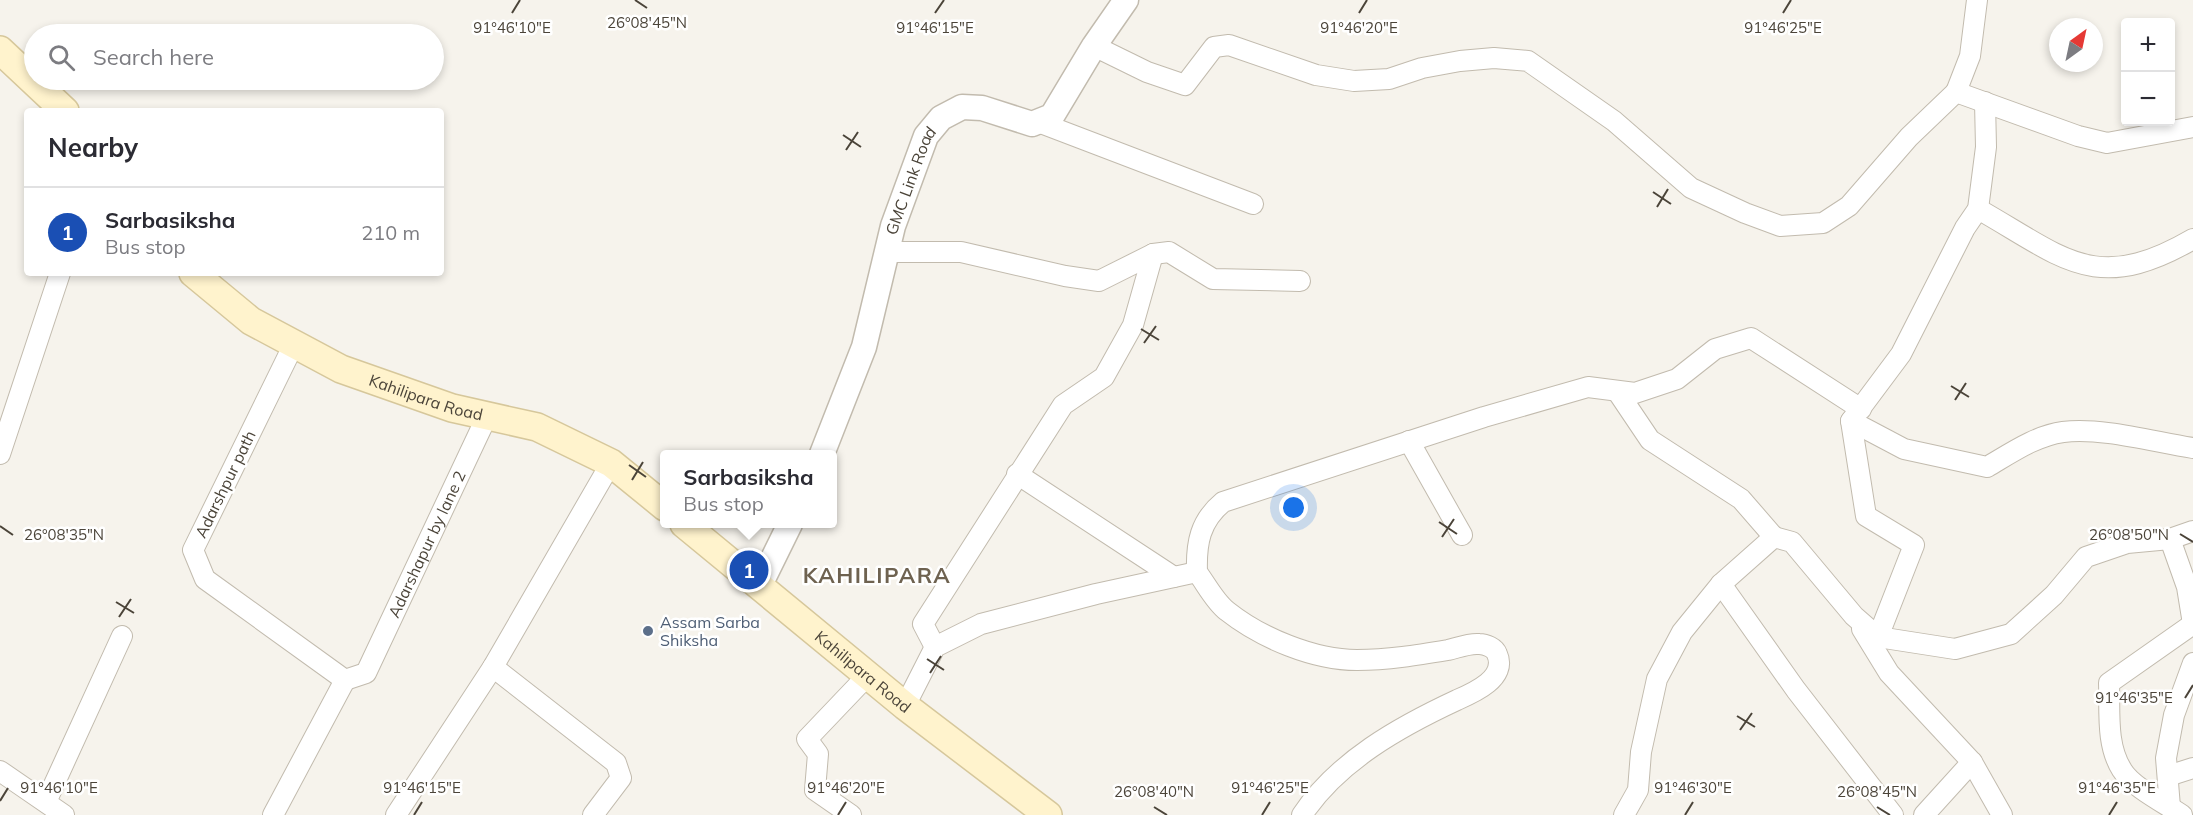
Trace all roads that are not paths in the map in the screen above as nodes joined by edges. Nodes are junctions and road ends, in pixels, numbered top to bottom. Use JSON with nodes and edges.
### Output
{"nodes":[{"id":1,"x":1126,"y":0,"type":"edge"},
{"id":2,"x":1977,"y":0,"type":"edge"},
{"id":3,"x":1094,"y":46,"type":"junction"},
{"id":4,"x":0,"y":50,"type":"edge"},
{"id":5,"x":24,"y":73,"type":"edge"},
{"id":6,"x":43,"y":90,"type":"edge"},
{"id":7,"x":1956,"y":92,"type":"junction"},
{"id":8,"x":1985,"y":102,"type":"junction"},
{"id":9,"x":62,"y":108,"type":"edge"},
{"id":10,"x":1038,"y":122,"type":"junction"},
{"id":11,"x":2193,"y":127,"type":"edge"},
{"id":12,"x":1253,"y":204,"type":"dead end"},
{"id":13,"x":1978,"y":209,"type":"junction"},
{"id":14,"x":2193,"y":239,"type":"edge"},
{"id":15,"x":887,"y":252,"type":"junction"},
{"id":16,"x":1153,"y":254,"type":"junction"},
{"id":17,"x":59,"y":276,"type":"edge"},
{"id":18,"x":197,"y":276,"type":"edge"},
{"id":19,"x":1300,"y":281,"type":"dead end"},
{"id":20,"x":294,"y":344,"type":"junction"},
{"id":21,"x":1617,"y":391,"type":"junction"},
{"id":22,"x":488,"y":414,"type":"junction"},
{"id":23,"x":1856,"y":415,"type":"junction"},
{"id":24,"x":6,"y":418,"type":"edge"},
{"id":25,"x":1409,"y":441,"type":"junction"},
{"id":26,"x":2193,"y":448,"type":"edge"},
{"id":27,"x":824,"y":450,"type":"edge"},
{"id":28,"x":0,"y":454,"type":"edge"},
{"id":29,"x":611,"y":463,"type":"junction"},
{"id":30,"x":1017,"y":474,"type":"junction"},
{"id":31,"x":660,"y":503,"type":"edge"},
{"id":32,"x":689,"y":528,"type":"edge"},
{"id":33,"x":788,"y":528,"type":"edge"},
{"id":34,"x":2193,"y":531,"type":"edge"},
{"id":35,"x":1462,"y":535,"type":"dead end"},
{"id":36,"x":1774,"y":537,"type":"junction"},
{"id":37,"x":2170,"y":539,"type":"junction"},
{"id":38,"x":1197,"y":572,"type":"junction"},
{"id":39,"x":1174,"y":577,"type":"junction"},
{"id":40,"x":1721,"y":584,"type":"junction"},
{"id":41,"x":760,"y":585,"type":"junction"},
{"id":42,"x":1854,"y":616,"type":"junction"},
{"id":43,"x":2193,"y":624,"type":"edge"},
{"id":44,"x":122,"y":636,"type":"dead end"},
{"id":45,"x":1878,"y":637,"type":"junction"},
{"id":46,"x":935,"y":647,"type":"junction"},
{"id":47,"x":2193,"y":663,"type":"edge"},
{"id":48,"x":493,"y":668,"type":"junction"},
{"id":49,"x":868,"y":675,"type":"junction"},
{"id":50,"x":345,"y":680,"type":"junction"},
{"id":51,"x":904,"y":706,"type":"junction"},
{"id":52,"x":1972,"y":762,"type":"junction"},
{"id":53,"x":2193,"y":768,"type":"edge"},
{"id":54,"x":0,"y":771,"type":"edge"},
{"id":55,"x":2168,"y":776,"type":"junction"},
{"id":56,"x":46,"y":802,"type":"junction"},
{"id":57,"x":2176,"y":811,"type":"edge"},
{"id":58,"x":595,"y":814,"type":"edge"},
{"id":59,"x":64,"y":815,"type":"edge"},
{"id":60,"x":273,"y":815,"type":"edge"},
{"id":61,"x":396,"y":815,"type":"edge"},
{"id":62,"x":852,"y":815,"type":"edge"},
{"id":63,"x":1048,"y":815,"type":"edge"},
{"id":64,"x":1302,"y":815,"type":"edge"},
{"id":65,"x":1624,"y":815,"type":"edge"},
{"id":66,"x":1893,"y":815,"type":"edge"},
{"id":67,"x":1924,"y":815,"type":"edge"},
{"id":68,"x":2002,"y":815,"type":"edge"}],
"edges":[{"from":1,"to":3,"type":"street"},
{"from":2,"to":7,"type":"street"},
{"from":3,"to":7,"type":"street"},
{"from":3,"to":10,"type":"street"},
{"from":4,"to":5,"type":"main road"},
{"from":6,"to":9,"type":"main road"},
{"from":7,"to":8,"type":"street"},
{"from":8,"to":11,"type":"street"},
{"from":8,"to":13,"type":"street"},
{"from":10,"to":12,"type":"street"},
{"from":10,"to":15,"type":"street","name":"GMC Link Road"},
{"from":13,"to":14,"type":"street"},
{"from":13,"to":23,"type":"street"},
{"from":15,"to":16,"type":"street"},
{"from":15,"to":27,"type":"street","name":"GMC Link Road"},
{"from":16,"to":19,"type":"street"},
{"from":16,"to":30,"type":"street"},
{"from":17,"to":24,"type":"street"},
{"from":18,"to":20,"type":"main road","name":"Kahilipara Road"},
{"from":20,"to":22,"type":"main road","name":"Kahilipara Road"},
{"from":20,"to":50,"type":"street","name":"Adarshpur path"},
{"from":21,"to":23,"type":"street"},
{"from":21,"to":25,"type":"street"},
{"from":21,"to":36,"type":"street"},
{"from":22,"to":29,"type":"main road","name":"Kahilipara Road"},
{"from":22,"to":50,"type":"street","name":"Adarshapur by lane 2"},
{"from":23,"to":26,"type":"street"},
{"from":23,"to":45,"type":"street"},
{"from":24,"to":28,"type":"street"},
{"from":25,"to":35,"type":"street"},
{"from":25,"to":38,"type":"street"},
{"from":29,"to":31,"type":"main road","name":"Kahilipara Road"},
{"from":29,"to":48,"type":"street"},
{"from":30,"to":39,"type":"street"},
{"from":30,"to":46,"type":"street"},
{"from":32,"to":41,"type":"main road","name":"Kahilipara Road"},
{"from":33,"to":41,"type":"street"},
{"from":34,"to":37,"type":"street"},
{"from":36,"to":40,"type":"street"},
{"from":36,"to":42,"type":"street"},
{"from":37,"to":43,"type":"street"},
{"from":37,"to":45,"type":"street"},
{"from":38,"to":39,"type":"street"},
{"from":38,"to":64,"type":"street"},
{"from":39,"to":46,"type":"street"},
{"from":40,"to":65,"type":"street"},
{"from":40,"to":66,"type":"street"},
{"from":41,"to":49,"type":"main road","name":"Kahilipara Road"},
{"from":42,"to":45,"type":"street"},
{"from":42,"to":52,"type":"street"},
{"from":43,"to":57,"type":"street"},
{"from":44,"to":56,"type":"street"},
{"from":46,"to":51,"type":"street"},
{"from":47,"to":55,"type":"street"},
{"from":48,"to":58,"type":"street"},
{"from":48,"to":61,"type":"street"},
{"from":49,"to":51,"type":"main road","name":"Kahilipara Road"},
{"from":49,"to":62,"type":"street"},
{"from":50,"to":60,"type":"street"},
{"from":51,"to":63,"type":"main road","name":"Kahilipara Road"},
{"from":52,"to":67,"type":"street"},
{"from":52,"to":68,"type":"street"},
{"from":53,"to":55,"type":"street"},
{"from":54,"to":56,"type":"street"},
{"from":55,"to":57,"type":"street"},
{"from":56,"to":59,"type":"street"}]}
